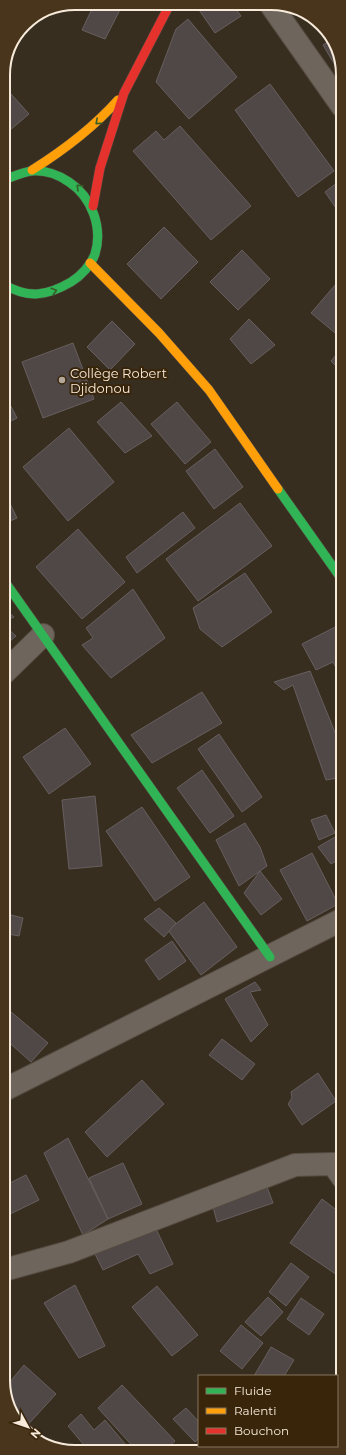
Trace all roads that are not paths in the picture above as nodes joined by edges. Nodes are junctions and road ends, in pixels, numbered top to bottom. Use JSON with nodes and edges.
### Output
{"nodes":[{"id":1,"x":167,"y":10,"type":"edge"},
{"id":2,"x":275,"y":10,"type":"edge"},
{"id":3,"x":124,"y":93,"type":"junction"},
{"id":4,"x":336,"y":97,"type":"edge"},
{"id":5,"x":32,"y":170,"type":"junction"},
{"id":6,"x":10,"y":177,"type":"edge"},
{"id":7,"x":93,"y":206,"type":"junction"},
{"id":8,"x":90,"y":263,"type":"junction"},
{"id":9,"x":10,"y":288,"type":"edge"},
{"id":10,"x":26,"y":293,"type":"junction"},
{"id":11,"x":11,"y":298,"type":"dead end"},
{"id":12,"x":336,"y":573,"type":"edge"},
{"id":13,"x":10,"y":589,"type":"edge"},
{"id":14,"x":43,"y":635,"type":"junction"},
{"id":15,"x":10,"y":667,"type":"edge"},
{"id":16,"x":336,"y":923,"type":"edge"},
{"id":17,"x":270,"y":957,"type":"junction"},
{"id":18,"x":10,"y":1087,"type":"edge"},
{"id":19,"x":336,"y":1168,"type":"edge"},
{"id":20,"x":10,"y":1268,"type":"edge"}],
"edges":[{"from":1,"to":3,"type":"street"},
{"from":2,"to":4,"type":"street"},
{"from":3,"to":5,"type":"street","one_way":true},
{"from":3,"to":7,"type":"street"},
{"from":5,"to":6,"type":"street"},
{"from":7,"to":5,"type":"street","one_way":true},
{"from":7,"to":8,"type":"street"},
{"from":10,"to":8,"type":"street","one_way":true},
{"from":8,"to":12,"type":"street"},
{"from":9,"to":10,"type":"street"},
{"from":10,"to":11,"type":"street"},
{"from":13,"to":14,"type":"street"},
{"from":14,"to":15,"type":"street"},
{"from":14,"to":17,"type":"street"},
{"from":16,"to":17,"type":"street"},
{"from":17,"to":18,"type":"street"},
{"from":19,"to":20,"type":"street"}]}
